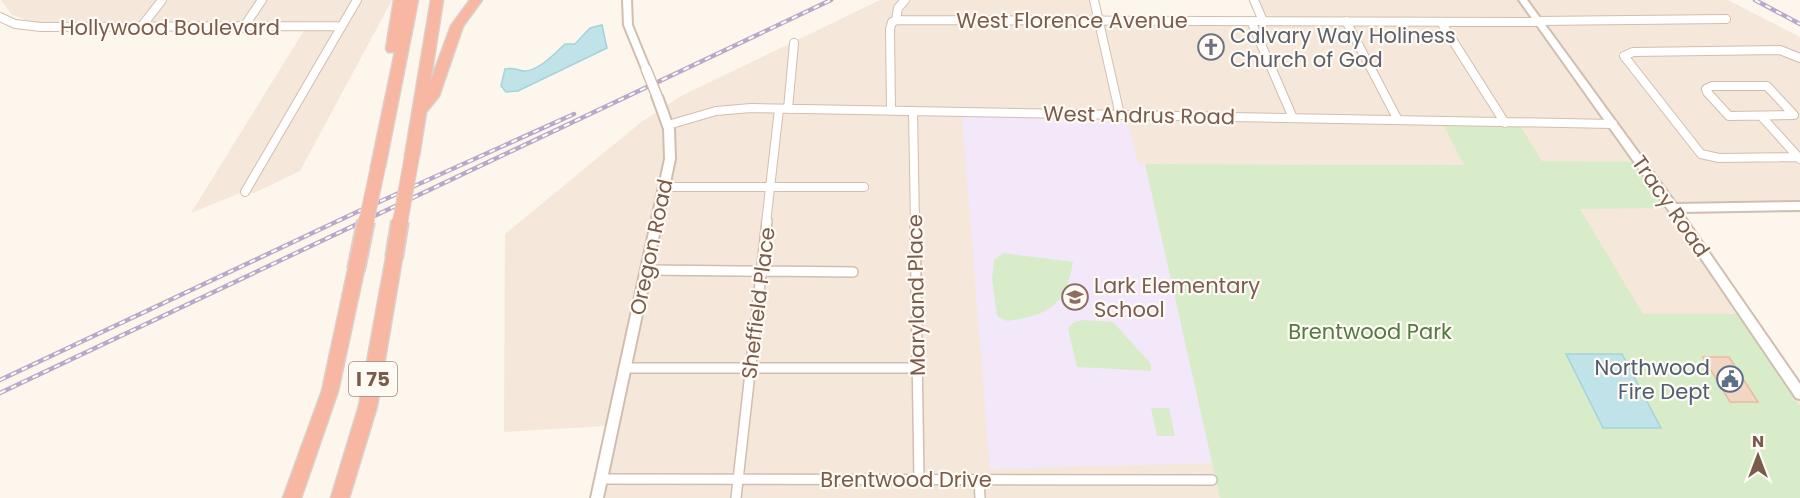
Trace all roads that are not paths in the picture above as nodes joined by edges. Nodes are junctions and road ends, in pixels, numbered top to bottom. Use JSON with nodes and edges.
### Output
{"nodes":[{"id":1,"x":162,"y":0,"type":"edge"},
{"id":2,"x":262,"y":0,"type":"edge"},
{"id":3,"x":357,"y":0,"type":"edge"},
{"id":4,"x":400,"y":0,"type":"edge"},
{"id":5,"x":412,"y":0,"type":"edge"},
{"id":6,"x":437,"y":0,"type":"edge"},
{"id":7,"x":476,"y":0,"type":"edge"},
{"id":8,"x":627,"y":0,"type":"edge"},
{"id":9,"x":905,"y":0,"type":"edge"},
{"id":10,"x":1094,"y":0,"type":"edge"},
{"id":11,"x":1254,"y":0,"type":"edge"},
{"id":12,"x":1523,"y":0,"type":"edge"},
{"id":13,"x":0,"y":17,"type":"edge"},
{"id":14,"x":1726,"y":19,"type":"dead end"},
{"id":15,"x":896,"y":20,"type":"junction"},
{"id":16,"x":1098,"y":20,"type":"junction"},
{"id":17,"x":1251,"y":21,"type":"junction"},
{"id":18,"x":1263,"y":21,"type":"junction"},
{"id":19,"x":1346,"y":21,"type":"junction"},
{"id":20,"x":1538,"y":21,"type":"junction"},
{"id":21,"x":1441,"y":22,"type":"junction"},
{"id":22,"x":341,"y":26,"type":"junction"},
{"id":23,"x":141,"y":27,"type":"junction"},
{"id":24,"x":243,"y":28,"type":"junction"},
{"id":25,"x":794,"y":43,"type":"dead end"},
{"id":26,"x":1800,"y":58,"type":"edge"},
{"id":27,"x":783,"y":109,"type":"junction"},
{"id":28,"x":891,"y":111,"type":"junction"},
{"id":29,"x":913,"y":111,"type":"junction"},
{"id":30,"x":419,"y":112,"type":"junction"},
{"id":31,"x":1120,"y":115,"type":"junction"},
{"id":32,"x":1762,"y":117,"type":"junction"},
{"id":33,"x":1293,"y":118,"type":"junction"},
{"id":34,"x":1398,"y":120,"type":"junction"},
{"id":35,"x":1505,"y":123,"type":"junction"},
{"id":36,"x":1613,"y":124,"type":"junction"},
{"id":37,"x":668,"y":125,"type":"junction"},
{"id":38,"x":1799,"y":158,"type":"edge"},
{"id":39,"x":378,"y":167,"type":"junction"},
{"id":40,"x":664,"y":187,"type":"junction"},
{"id":41,"x":771,"y":187,"type":"junction"},
{"id":42,"x":864,"y":187,"type":"dead end"},
{"id":43,"x":245,"y":192,"type":"dead end"},
{"id":44,"x":1800,"y":206,"type":"edge"},
{"id":45,"x":1673,"y":208,"type":"junction"},
{"id":46,"x":647,"y":270,"type":"junction"},
{"id":47,"x":762,"y":270,"type":"junction"},
{"id":48,"x":853,"y":272,"type":"dead end"},
{"id":49,"x":625,"y":368,"type":"junction"},
{"id":50,"x":750,"y":368,"type":"junction"},
{"id":51,"x":917,"y":368,"type":"junction"},
{"id":52,"x":1800,"y":394,"type":"edge"},
{"id":53,"x":738,"y":479,"type":"junction"},
{"id":54,"x":919,"y":479,"type":"junction"},
{"id":55,"x":601,"y":480,"type":"junction"},
{"id":56,"x":979,"y":480,"type":"junction"},
{"id":57,"x":1212,"y":480,"type":"dead end"},
{"id":58,"x":292,"y":498,"type":"edge"},
{"id":59,"x":340,"y":498,"type":"edge"},
{"id":60,"x":597,"y":498,"type":"edge"},
{"id":61,"x":736,"y":498,"type":"edge"},
{"id":62,"x":980,"y":498,"type":"edge"}],
"edges":[{"from":1,"to":23,"type":"street"},
{"from":2,"to":24,"type":"street"},
{"from":3,"to":22,"type":"street"},
{"from":4,"to":39,"type":"highway"},
{"from":5,"to":39,"type":"highway","name":"I 75","number":"I 75"},
{"from":6,"to":30,"type":"highway","number":"I 75"},
{"from":7,"to":30,"type":"highway"},
{"from":8,"to":37,"type":"street","name":"Oregon Road","bridge":true},
{"from":9,"to":15,"type":"street"},
{"from":10,"to":16,"type":"street"},
{"from":11,"to":18,"type":"street"},
{"from":12,"to":20,"type":"street","name":"Tracy Road"},
{"from":13,"to":23,"type":"street","name":"Hollywood Boulevard"},
{"from":14,"to":20,"type":"street","name":"West Florence Avenue"},
{"from":15,"to":16,"type":"street","name":"West Florence Avenue"},
{"from":15,"to":28,"type":"street"},
{"from":16,"to":17,"type":"street","name":"West Florence Avenue"},
{"from":16,"to":31,"type":"street"},
{"from":17,"to":18,"type":"street","name":"West Florence Avenue"},
{"from":17,"to":33,"type":"street"},
{"from":18,"to":19,"type":"street","name":"West Florence Avenue"},
{"from":19,"to":21,"type":"street","name":"West Florence Avenue"},
{"from":19,"to":34,"type":"street"},
{"from":20,"to":21,"type":"street","name":"West Florence Avenue"},
{"from":20,"to":36,"type":"street","name":"Tracy Road"},
{"from":21,"to":35,"type":"street"},
{"from":22,"to":24,"type":"street","name":"Hollywood Boulevard"},
{"from":22,"to":43,"type":"street"},
{"from":23,"to":24,"type":"street","name":"Hollywood Boulevard"},
{"from":25,"to":27,"type":"street","name":"Sheffield Place"},
{"from":26,"to":38,"type":"street"},
{"from":27,"to":28,"type":"street","name":"West Andrus Road"},
{"from":27,"to":37,"type":"street","name":"West Andrus Road"},
{"from":27,"to":41,"type":"street","name":"Sheffield Place"},
{"from":28,"to":29,"type":"street","name":"West Andrus Road"},
{"from":29,"to":31,"type":"street","name":"West Andrus Road"},
{"from":29,"to":51,"type":"street","name":"Maryland Place"},
{"from":30,"to":59,"type":"highway","name":"I 75","number":"I 75","bridge":true},
{"from":31,"to":33,"type":"street","name":"West Andrus Road"},
{"from":32,"to":32,"type":"street"},
{"from":32,"to":38,"type":"street"},
{"from":33,"to":34,"type":"street","name":"West Andrus Road"},
{"from":34,"to":35,"type":"street","name":"West Andrus Road"},
{"from":35,"to":36,"type":"street","name":"West Andrus Road"},
{"from":36,"to":45,"type":"street","name":"Tracy Road"},
{"from":37,"to":40,"type":"street","name":"Oregon Road"},
{"from":39,"to":58,"type":"highway","name":"I 75","number":"I 75","bridge":true},
{"from":40,"to":41,"type":"street"},
{"from":40,"to":46,"type":"street","name":"Oregon Road"},
{"from":41,"to":42,"type":"street"},
{"from":41,"to":47,"type":"street","name":"Sheffield Place"},
{"from":44,"to":45,"type":"street"},
{"from":45,"to":52,"type":"street","name":"Tracy Road"},
{"from":46,"to":47,"type":"street"},
{"from":46,"to":49,"type":"street","name":"Oregon Road"},
{"from":47,"to":48,"type":"street"},
{"from":47,"to":50,"type":"street","name":"Sheffield Place"},
{"from":49,"to":50,"type":"street"},
{"from":49,"to":55,"type":"street","name":"Oregon Road"},
{"from":50,"to":51,"type":"street"},
{"from":50,"to":53,"type":"street","name":"Sheffield Place"},
{"from":51,"to":54,"type":"street","name":"Maryland Place"},
{"from":53,"to":54,"type":"street","name":"Brentwood Drive"},
{"from":53,"to":55,"type":"street","name":"Brentwood Drive"},
{"from":53,"to":61,"type":"street","name":"Sheffield Place"},
{"from":54,"to":56,"type":"street","name":"Brentwood Drive"},
{"from":55,"to":60,"type":"street","name":"Oregon Road"},
{"from":56,"to":57,"type":"street","name":"Brentwood Drive"},
{"from":56,"to":62,"type":"street"}]}
